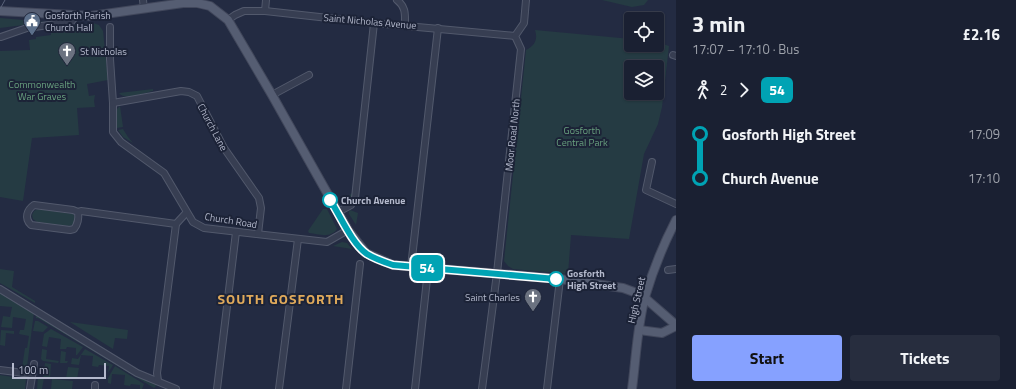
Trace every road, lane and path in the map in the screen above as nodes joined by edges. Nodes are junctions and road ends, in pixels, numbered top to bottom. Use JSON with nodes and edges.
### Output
{"nodes":[{"id":1,"x":143,"y":0,"type":"edge"},
{"id":2,"x":266,"y":0,"type":"edge"},
{"id":3,"x":397,"y":0,"type":"edge"},
{"id":4,"x":526,"y":0,"type":"edge"},
{"id":5,"x":144,"y":9,"type":"junction"},
{"id":6,"x":2,"y":11,"type":"edge"},
{"id":7,"x":264,"y":11,"type":"junction"},
{"id":8,"x":76,"y":16,"type":"junction"},
{"id":9,"x":228,"y":20,"type":"junction"},
{"id":10,"x":374,"y":23,"type":"junction"},
{"id":11,"x":405,"y":24,"type":"junction"},
{"id":12,"x":110,"y":27,"type":"dead end"},
{"id":13,"x":438,"y":28,"type":"junction"},
{"id":14,"x":515,"y":36,"type":"junction"},
{"id":15,"x":1,"y":37,"type":"dead end"},
{"id":16,"x":309,"y":74,"type":"dead end"},
{"id":17,"x":272,"y":95,"type":"junction"},
{"id":18,"x":113,"y":103,"type":"junction"},
{"id":19,"x":652,"y":162,"type":"dead end"},
{"id":20,"x":676,"y":204,"type":"edge"},
{"id":21,"x":78,"y":212,"type":"junction"},
{"id":22,"x":338,"y":212,"type":"junction"},
{"id":23,"x":186,"y":213,"type":"junction"},
{"id":24,"x":676,"y":220,"type":"edge"},
{"id":25,"x":176,"y":224,"type":"junction"},
{"id":26,"x":236,"y":232,"type":"junction"},
{"id":27,"x":258,"y":234,"type":"junction"},
{"id":28,"x":350,"y":234,"type":"junction"},
{"id":29,"x":298,"y":239,"type":"junction"},
{"id":30,"x":360,"y":264,"type":"dead end"},
{"id":31,"x":412,"y":267,"type":"junction"},
{"id":32,"x":676,"y":269,"type":"edge"},
{"id":33,"x":668,"y":270,"type":"dead end"},
{"id":34,"x":497,"y":273,"type":"junction"},
{"id":35,"x":427,"y":279,"type":"dead end"},
{"id":36,"x":560,"y":279,"type":"junction"},
{"id":37,"x":0,"y":289,"type":"edge"},
{"id":38,"x":645,"y":298,"type":"junction"},
{"id":39,"x":676,"y":326,"type":"edge"},
{"id":40,"x":639,"y":330,"type":"junction"},
{"id":41,"x":34,"y":364,"type":"dead end"},
{"id":42,"x":0,"y":370,"type":"edge"},
{"id":43,"x":32,"y":374,"type":"junction"},
{"id":44,"x":158,"y":381,"type":"junction"},
{"id":45,"x":30,"y":389,"type":"edge"},
{"id":46,"x":176,"y":389,"type":"edge"},
{"id":47,"x":217,"y":389,"type":"edge"},
{"id":48,"x":279,"y":389,"type":"edge"},
{"id":49,"x":346,"y":389,"type":"edge"},
{"id":50,"x":415,"y":389,"type":"edge"},
{"id":51,"x":482,"y":389,"type":"edge"},
{"id":52,"x":548,"y":389,"type":"edge"},
{"id":53,"x":632,"y":389,"type":"edge"}],
"edges":[{"from":1,"to":5,"type":"street"},
{"from":2,"to":7,"type":"street"},
{"from":3,"to":11,"type":"street"},
{"from":4,"to":14,"type":"street"},
{"from":5,"to":8,"type":"main road"},
{"from":5,"to":9,"type":"main road"},
{"from":6,"to":8,"type":"main road"},
{"from":7,"to":9,"type":"street","name":"Saint Nicholas Avenue"},
{"from":7,"to":10,"type":"street","name":"Saint Nicholas Avenue"},
{"from":8,"to":15,"type":"street"},
{"from":9,"to":17,"type":"main road"},
{"from":10,"to":11,"type":"street","name":"Saint Nicholas Avenue"},
{"from":10,"to":22,"type":"street"},
{"from":11,"to":13,"type":"street","name":"Saint Nicholas Avenue"},
{"from":12,"to":18,"type":"street","name":"Church Road"},
{"from":13,"to":14,"type":"street","name":"Saint Nicholas Avenue"},
{"from":13,"to":31,"type":"street"},
{"from":14,"to":34,"type":"street","name":"Moor Road North"},
{"from":16,"to":17,"type":"street"},
{"from":17,"to":22,"type":"main road"},
{"from":18,"to":23,"type":"street","name":"Church Road"},
{"from":18,"to":27,"type":"street","name":"Church Lane"},
{"from":19,"to":20,"type":"street"},
{"from":21,"to":21,"type":"street"},
{"from":21,"to":25,"type":"street"},
{"from":22,"to":28,"type":"main road"},
{"from":23,"to":25,"type":"street"},
{"from":23,"to":26,"type":"street","name":"Church Road"},
{"from":24,"to":38,"type":"main road","name":"High Street"},
{"from":25,"to":44,"type":"street"},
{"from":26,"to":27,"type":"street","name":"Church Road"},
{"from":26,"to":47,"type":"street"},
{"from":27,"to":29,"type":"street","name":"Church Road"},
{"from":28,"to":29,"type":"street","name":"Church Road"},
{"from":28,"to":31,"type":"main road"},
{"from":29,"to":48,"type":"street"},
{"from":30,"to":49,"type":"street"},
{"from":31,"to":34,"type":"main road"},
{"from":32,"to":33,"type":"street"},
{"from":34,"to":36,"type":"main road"},
{"from":34,"to":51,"type":"street","name":"Moor Road North"},
{"from":35,"to":50,"type":"street"},
{"from":36,"to":38,"type":"main road"},
{"from":36,"to":52,"type":"street"},
{"from":37,"to":44,"type":"street"},
{"from":38,"to":39,"type":"main road"},
{"from":38,"to":40,"type":"main road","name":"High Street"},
{"from":39,"to":40,"type":"main road"},
{"from":40,"to":53,"type":"main road","name":"High Street"},
{"from":41,"to":43,"type":"street"},
{"from":42,"to":43,"type":"street"},
{"from":43,"to":45,"type":"street"},
{"from":44,"to":46,"type":"street"}]}
